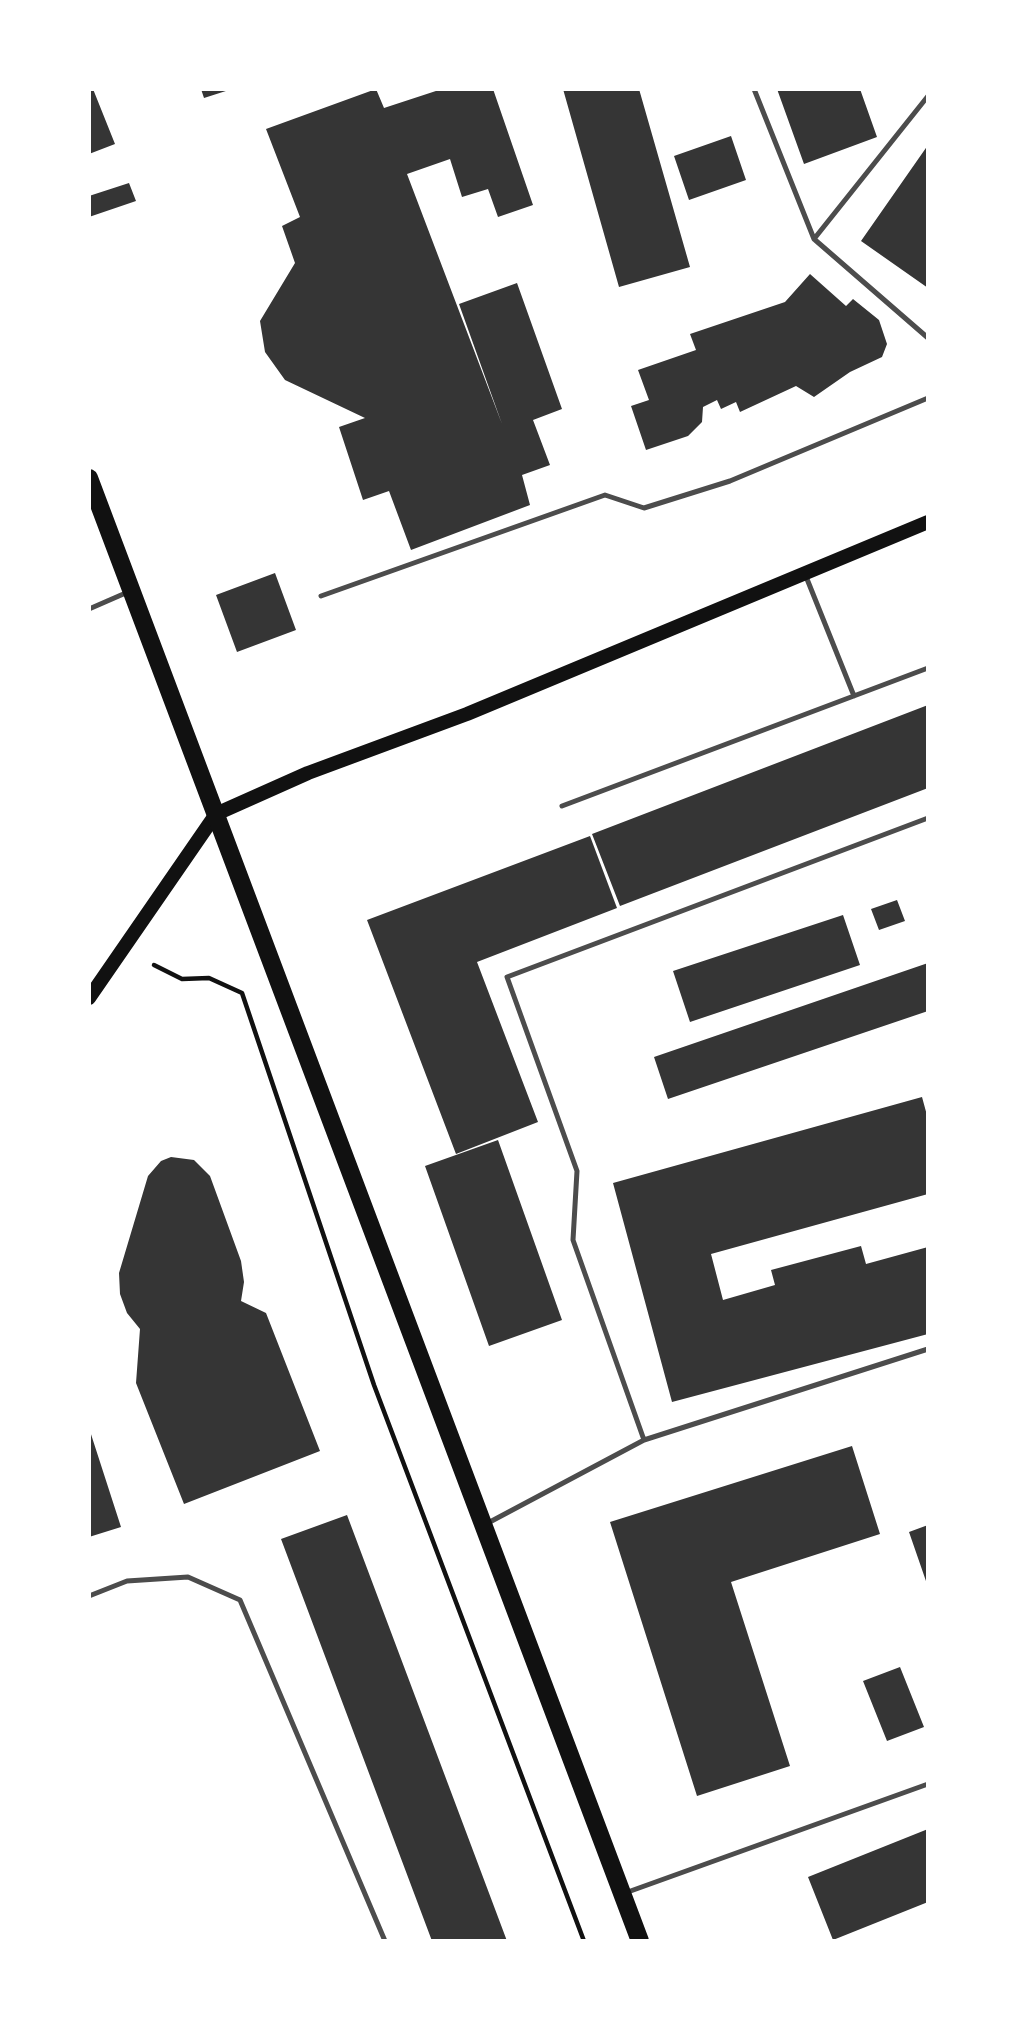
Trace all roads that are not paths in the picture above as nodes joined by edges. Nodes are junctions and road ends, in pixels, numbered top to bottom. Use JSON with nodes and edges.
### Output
{"nodes":[{"id":1,"x":754,"y":89,"type":"edge"},
{"id":2,"x":928,"y":96,"type":"edge"},
{"id":3,"x":814,"y":239,"type":"junction"},
{"id":4,"x":928,"y":338,"type":"edge"},
{"id":5,"x":928,"y":398,"type":"edge"},
{"id":6,"x":89,"y":478,"type":"edge"},
{"id":7,"x":928,"y":522,"type":"edge"},
{"id":8,"x":805,"y":575,"type":"junction"},
{"id":9,"x":132,"y":590,"type":"junction"},
{"id":10,"x":321,"y":596,"type":"dead end"},
{"id":11,"x":89,"y":609,"type":"edge"},
{"id":12,"x":928,"y":668,"type":"edge"},
{"id":13,"x":854,"y":696,"type":"junction"},
{"id":14,"x":562,"y":806,"type":"dead end"},
{"id":15,"x":216,"y":814,"type":"junction"},
{"id":16,"x":928,"y":818,"type":"edge"},
{"id":17,"x":89,"y":998,"type":"edge"},
{"id":18,"x":928,"y":1349,"type":"edge"},
{"id":19,"x":644,"y":1440,"type":"junction"},
{"id":20,"x":484,"y":1525,"type":"junction"},
{"id":21,"x":89,"y":1596,"type":"edge"},
{"id":22,"x":928,"y":1784,"type":"edge"},
{"id":23,"x":622,"y":1894,"type":"junction"},
{"id":24,"x":385,"y":1941,"type":"edge"},
{"id":25,"x":640,"y":1941,"type":"edge"}],
"edges":[{"from":1,"to":3,"type":"lane"},
{"from":2,"to":3,"type":"lane"},
{"from":3,"to":4,"type":"lane"},
{"from":5,"to":10,"type":"lane"},
{"from":6,"to":9,"type":"main road"},
{"from":7,"to":8,"type":"main road"},
{"from":8,"to":13,"type":"lane"},
{"from":8,"to":15,"type":"main road"},
{"from":9,"to":11,"type":"lane"},
{"from":9,"to":15,"type":"main road"},
{"from":12,"to":13,"type":"lane"},
{"from":13,"to":14,"type":"lane"},
{"from":15,"to":17,"type":"main road"},
{"from":15,"to":20,"type":"main road"},
{"from":16,"to":19,"type":"lane"},
{"from":18,"to":19,"type":"lane"},
{"from":19,"to":20,"type":"lane"},
{"from":20,"to":23,"type":"main road"},
{"from":21,"to":24,"type":"lane"},
{"from":22,"to":23,"type":"lane"},
{"from":23,"to":25,"type":"main road"}]}
